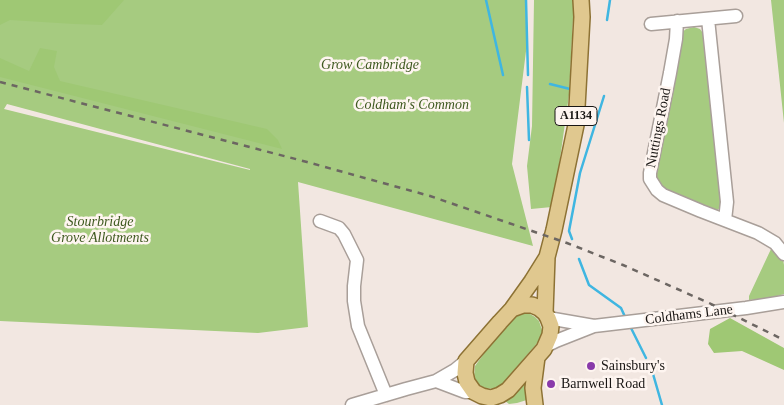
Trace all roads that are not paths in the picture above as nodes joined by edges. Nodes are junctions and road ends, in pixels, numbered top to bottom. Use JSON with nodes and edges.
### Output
{"nodes":[{"id":1,"x":582,"y":0,"type":"edge"},
{"id":2,"x":736,"y":16,"type":"dead end"},
{"id":3,"x":708,"y":19,"type":"junction"},
{"id":4,"x":677,"y":21,"type":"junction"},
{"id":5,"x":651,"y":24,"type":"dead end"},
{"id":6,"x":725,"y":220,"type":"junction"},
{"id":7,"x":320,"y":221,"type":"dead end"},
{"id":8,"x":784,"y":254,"type":"edge"},
{"id":9,"x":547,"y":257,"type":"junction"},
{"id":10,"x":784,"y":302,"type":"edge"},
{"id":11,"x":512,"y":309,"type":"junction"},
{"id":12,"x":547,"y":315,"type":"junction"},
{"id":13,"x":594,"y":326,"type":"junction"},
{"id":14,"x":541,"y":352,"type":"junction"},
{"id":15,"x":466,"y":361,"type":"junction"},
{"id":16,"x":436,"y":382,"type":"junction"},
{"id":17,"x":474,"y":392,"type":"junction"},
{"id":18,"x":386,"y":395,"type":"junction"},
{"id":19,"x":496,"y":402,"type":"edge"},
{"id":20,"x":368,"y":403,"type":"edge"},
{"id":21,"x":352,"y":405,"type":"edge"},
{"id":22,"x":535,"y":405,"type":"edge"}],
"edges":[{"from":1,"to":9,"type":"main road","number":"A1134"},
{"from":2,"to":3,"type":"street"},
{"from":3,"to":4,"type":"street"},
{"from":3,"to":6,"type":"street"},
{"from":4,"to":5,"type":"street"},
{"from":4,"to":6,"type":"street","name":"Nuttings Road"},
{"from":6,"to":8,"type":"street","name":"Nuttings Road"},
{"from":7,"to":18,"type":"street"},
{"from":9,"to":11,"type":"main road","number":"A1134"},
{"from":9,"to":12,"type":"main road","number":"A1134"},
{"from":10,"to":13,"type":"street","name":"Coldhams Lane"},
{"from":11,"to":12,"type":"main road"},
{"from":11,"to":15,"type":"main road","number":"A1134"},
{"from":12,"to":13,"type":"street","name":"Coldhams Lane"},
{"from":12,"to":14,"type":"main road","number":"A1134"},
{"from":13,"to":14,"type":"street","name":"Coldhams Lane"},
{"from":14,"to":19,"type":"main road"},
{"from":14,"to":22,"type":"main road","number":"A1134"},
{"from":15,"to":16,"type":"street"},
{"from":15,"to":17,"type":"main road"},
{"from":16,"to":17,"type":"street"},
{"from":16,"to":18,"type":"street"},
{"from":17,"to":19,"type":"main road"},
{"from":18,"to":20,"type":"street"},
{"from":20,"to":21,"type":"street"}]}
